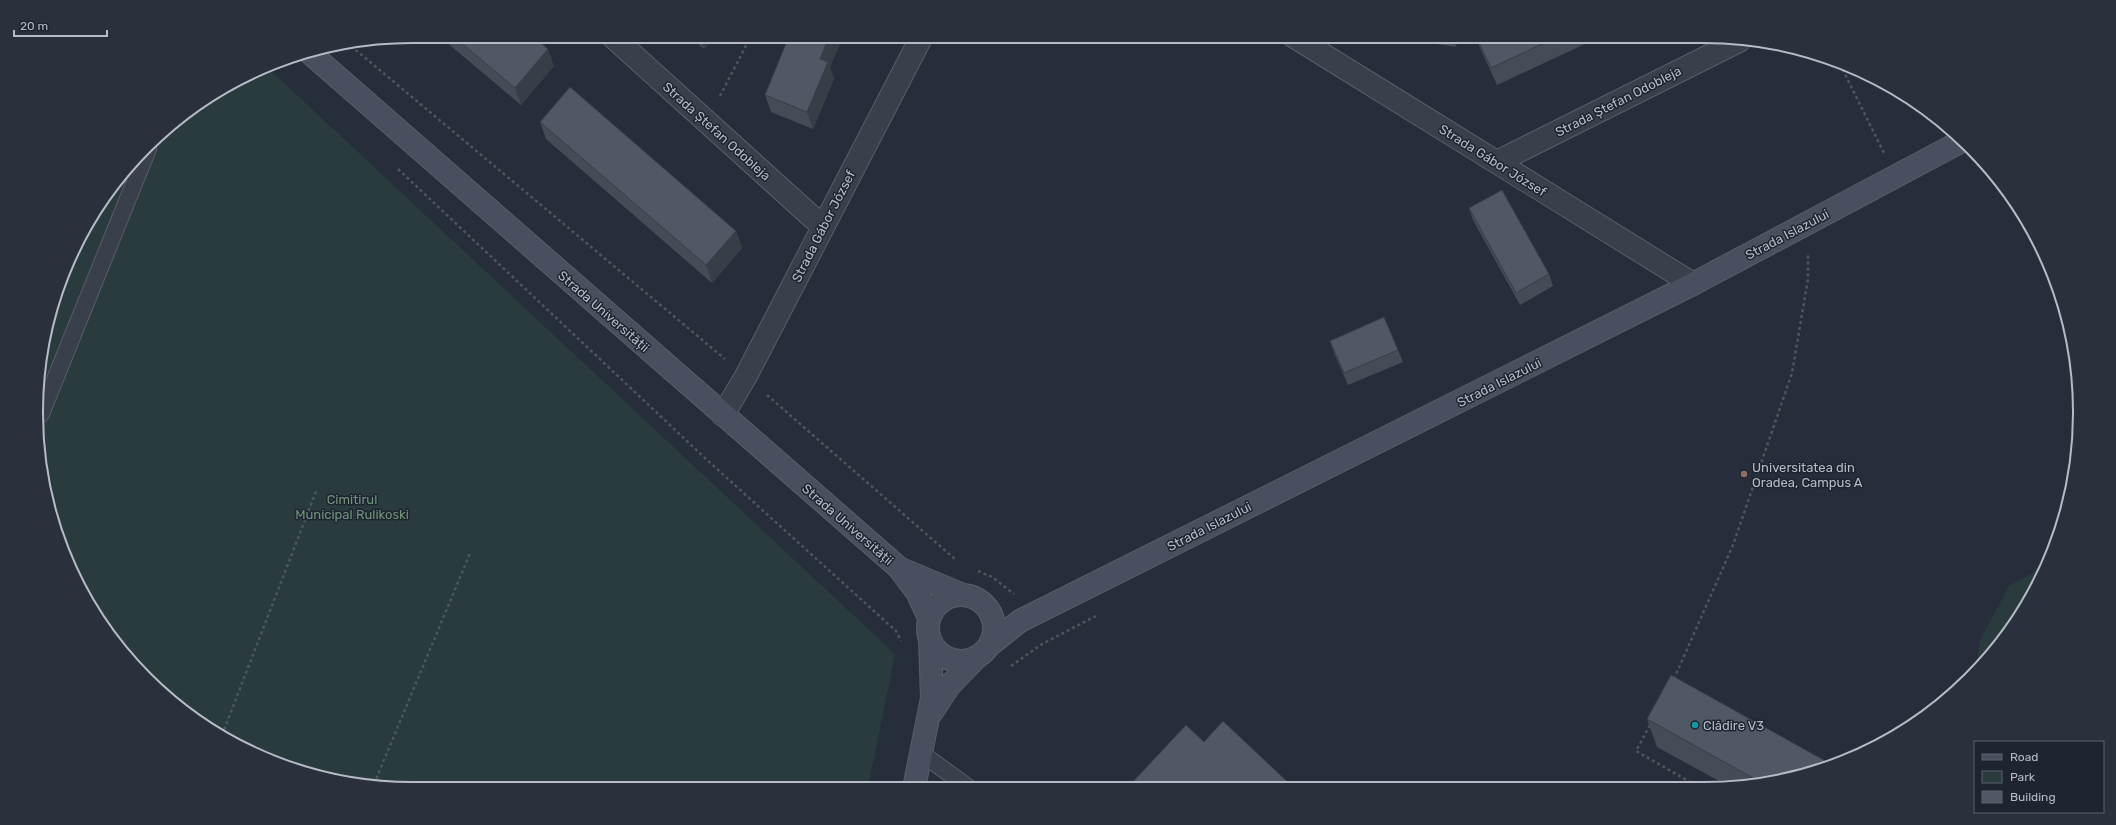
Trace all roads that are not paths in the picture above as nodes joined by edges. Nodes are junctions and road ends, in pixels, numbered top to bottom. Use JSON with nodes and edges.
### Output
{"nodes":[{"id":1,"x":620,"y":43,"type":"edge"},
{"id":2,"x":918,"y":43,"type":"edge"},
{"id":3,"x":1304,"y":43,"type":"edge"},
{"id":4,"x":1732,"y":44,"type":"edge"},
{"id":5,"x":314,"y":57,"type":"edge"},
{"id":6,"x":1957,"y":144,"type":"edge"},
{"id":7,"x":145,"y":158,"type":"edge"},
{"id":8,"x":1497,"y":162,"type":"junction"},
{"id":9,"x":822,"y":226,"type":"junction"},
{"id":10,"x":1693,"y":284,"type":"junction"},
{"id":11,"x":43,"y":409,"type":"edge"},
{"id":12,"x":723,"y":415,"type":"junction"},
{"id":13,"x":900,"y":568,"type":"junction"},
{"id":14,"x":963,"y":595,"type":"junction"},
{"id":15,"x":983,"y":603,"type":"junction"},
{"id":16,"x":1032,"y":615,"type":"junction"},
{"id":17,"x":929,"y":618,"type":"junction"},
{"id":18,"x":930,"y":640,"type":"junction"},
{"id":19,"x":991,"y":644,"type":"junction"},
{"id":20,"x":975,"y":659,"type":"junction"},
{"id":21,"x":928,"y":721,"type":"junction"},
{"id":22,"x":921,"y":753,"type":"junction"},
{"id":23,"x":915,"y":782,"type":"edge"},
{"id":24,"x":961,"y":782,"type":"edge"}],
"edges":[{"from":1,"to":9,"type":"street","name":"Strada Ștefan Odobleja"},
{"from":2,"to":9,"type":"street","name":"Strada Gábor József"},
{"from":3,"to":8,"type":"street","name":"Strada Gábor József"},
{"from":4,"to":8,"type":"street","name":"Strada Ștefan Odobleja"},
{"from":5,"to":12,"type":"main road","name":"Strada Universității"},
{"from":6,"to":10,"type":"main road","name":"Strada Islazului"},
{"from":7,"to":11,"type":"lane"},
{"from":8,"to":10,"type":"street","name":"Strada Gábor József"},
{"from":9,"to":12,"type":"street","name":"Strada Gábor József"},
{"from":10,"to":16,"type":"main road","name":"Strada Islazului"},
{"from":12,"to":13,"type":"main road","name":"Strada Universității"},
{"from":13,"to":14,"type":"main road","name":"Strada Universității"},
{"from":13,"to":17,"type":"main road","name":"Strada Universității"},
{"from":14,"to":15,"type":"main road"},
{"from":14,"to":17,"type":"main road"},
{"from":15,"to":16,"type":"main road"},
{"from":15,"to":19,"type":"main road"},
{"from":16,"to":19,"type":"main road","name":"Strada Islazului"},
{"from":17,"to":18,"type":"main road"},
{"from":18,"to":20,"type":"main road"},
{"from":18,"to":21,"type":"main road"},
{"from":19,"to":20,"type":"main road"},
{"from":20,"to":21,"type":"main road"},
{"from":21,"to":22,"type":"main road"},
{"from":22,"to":23,"type":"main road"},
{"from":22,"to":24,"type":"lane"}]}
